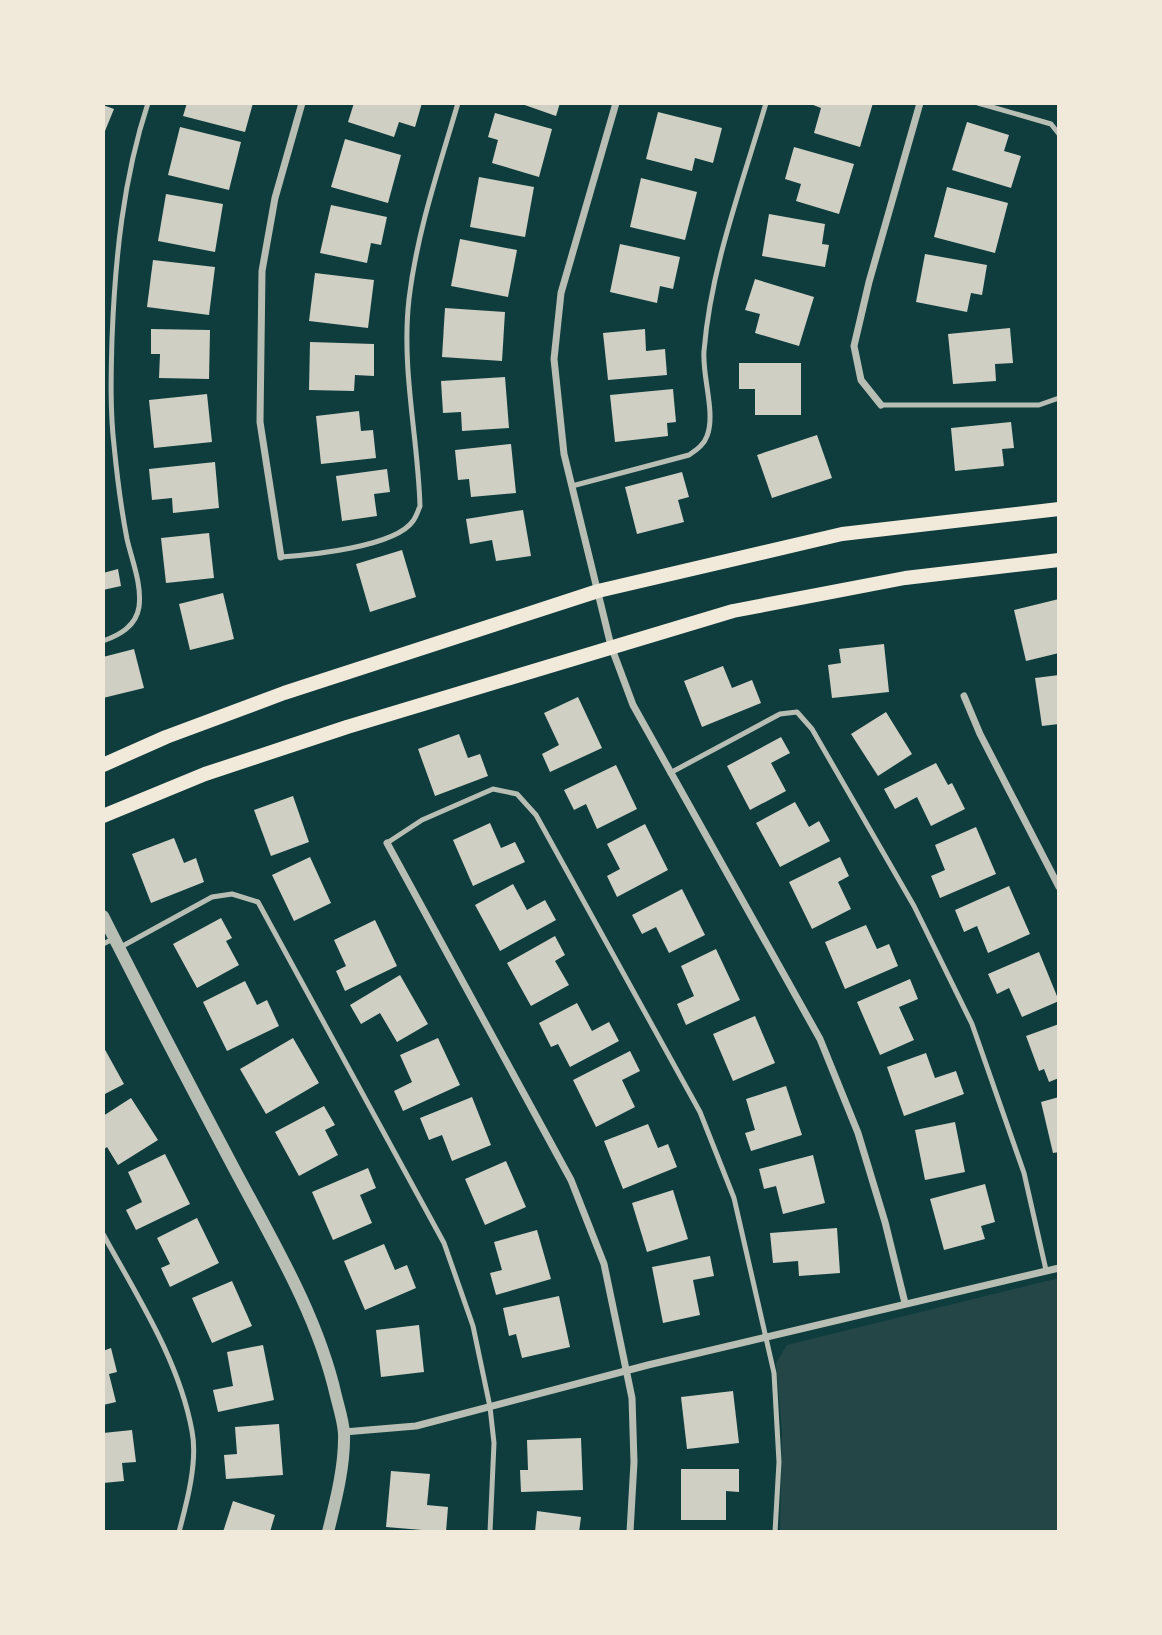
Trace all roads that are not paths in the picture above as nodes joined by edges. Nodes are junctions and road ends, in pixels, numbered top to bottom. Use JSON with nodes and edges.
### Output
{"nodes":[{"id":1,"x":148,"y":103,"type":"edge"},
{"id":2,"x":302,"y":103,"type":"edge"},
{"id":3,"x":458,"y":103,"type":"edge"},
{"id":4,"x":616,"y":103,"type":"edge"},
{"id":5,"x":766,"y":103,"type":"edge"},
{"id":6,"x":920,"y":103,"type":"edge"},
{"id":7,"x":978,"y":103,"type":"edge"},
{"id":8,"x":1059,"y":134,"type":"edge"},
{"id":9,"x":1059,"y":398,"type":"edge"},
{"id":10,"x":881,"y":405,"type":"joint"},
{"id":11,"x":572,"y":486,"type":"junction"},
{"id":12,"x":1059,"y":509,"type":"edge"},
{"id":13,"x":281,"y":557,"type":"joint"},
{"id":14,"x":1059,"y":560,"type":"edge"},
{"id":15,"x":598,"y":591,"type":"junction"},
{"id":16,"x":103,"y":641,"type":"edge"},
{"id":17,"x":611,"y":646,"type":"junction"},
{"id":18,"x":964,"y":696,"type":"dead end"},
{"id":19,"x":103,"y":765,"type":"edge"},
{"id":20,"x":670,"y":773,"type":"junction"},
{"id":21,"x":103,"y":816,"type":"edge"},
{"id":22,"x":387,"y":843,"type":"joint"},
{"id":23,"x":1059,"y":887,"type":"edge"},
{"id":24,"x":103,"y":916,"type":"edge"},
{"id":25,"x":112,"y":943,"type":"edge"},
{"id":26,"x":103,"y":1234,"type":"edge"},
{"id":27,"x":1059,"y":1268,"type":"edge"},
{"id":28,"x":1046,"y":1270,"type":"junction"},
{"id":29,"x":905,"y":1303,"type":"junction"},
{"id":30,"x":768,"y":1336,"type":"junction"},
{"id":31,"x":627,"y":1371,"type":"junction"},
{"id":32,"x":490,"y":1407,"type":"junction"},
{"id":33,"x":344,"y":1432,"type":"junction"},
{"id":34,"x":179,"y":1532,"type":"edge"},
{"id":35,"x":328,"y":1532,"type":"edge"},
{"id":36,"x":490,"y":1532,"type":"edge"},
{"id":37,"x":630,"y":1532,"type":"edge"},
{"id":38,"x":775,"y":1532,"type":"edge"}],
"edges":[{"from":1,"to":16,"type":"lane"},
{"from":2,"to":13,"type":"street"},
{"from":3,"to":13,"type":"lane"},
{"from":4,"to":11,"type":"street"},
{"from":5,"to":11,"type":"lane"},
{"from":6,"to":10,"type":"street"},
{"from":7,"to":8,"type":"lane"},
{"from":9,"to":10,"type":"lane"},
{"from":11,"to":15,"type":"street"},
{"from":12,"to":15,"type":"main road"},
{"from":14,"to":17,"type":"main road"},
{"from":15,"to":17,"type":"street"},
{"from":15,"to":19,"type":"main road"},
{"from":17,"to":20,"type":"street"},
{"from":17,"to":21,"type":"main road"},
{"from":18,"to":23,"type":"street"},
{"from":20,"to":28,"type":"lane"},
{"from":20,"to":29,"type":"street"},
{"from":22,"to":30,"type":"lane"},
{"from":22,"to":31,"type":"street"},
{"from":24,"to":25,"type":"street"},
{"from":25,"to":32,"type":"lane"},
{"from":25,"to":33,"type":"street"},
{"from":26,"to":34,"type":"lane"},
{"from":27,"to":28,"type":"street"},
{"from":28,"to":29,"type":"street"},
{"from":29,"to":30,"type":"street"},
{"from":30,"to":31,"type":"street"},
{"from":30,"to":38,"type":"lane"},
{"from":31,"to":32,"type":"street"},
{"from":31,"to":37,"type":"street"},
{"from":32,"to":33,"type":"street"},
{"from":32,"to":36,"type":"lane"},
{"from":33,"to":35,"type":"street"}]}
